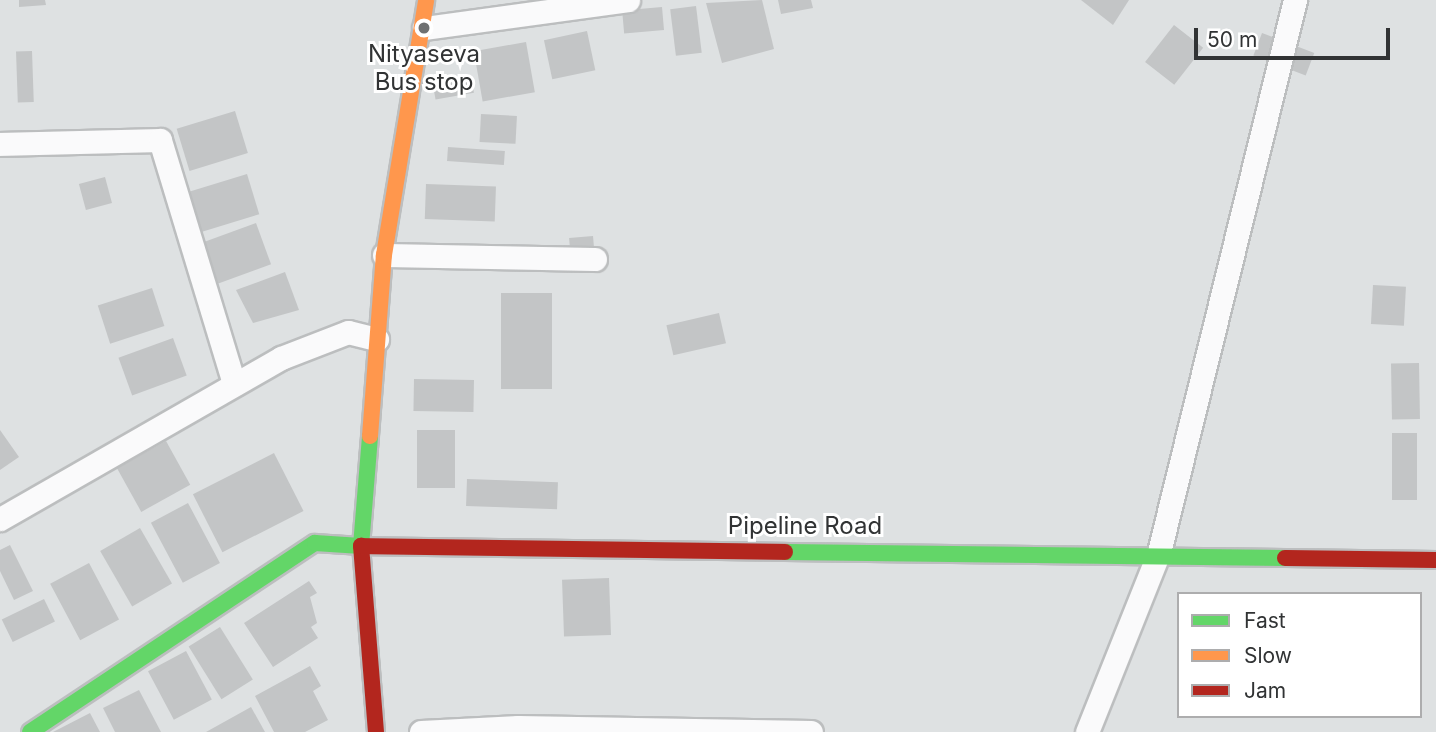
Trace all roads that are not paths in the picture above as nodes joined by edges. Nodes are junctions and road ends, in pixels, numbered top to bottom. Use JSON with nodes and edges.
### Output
{"nodes":[{"id":1,"x":426,"y":0,"type":"edge"},
{"id":2,"x":628,"y":0,"type":"edge"},
{"id":3,"x":1295,"y":0,"type":"edge"},
{"id":4,"x":424,"y":27,"type":"junction"},
{"id":5,"x":0,"y":144,"type":"edge"},
{"id":6,"x":384,"y":255,"type":"junction"},
{"id":7,"x":595,"y":259,"type":"dead end"},
{"id":8,"x":377,"y":339,"type":"junction"},
{"id":9,"x":234,"y":384,"type":"junction"},
{"id":10,"x":0,"y":519,"type":"edge"},
{"id":11,"x":361,"y":546,"type":"junction"},
{"id":12,"x":1159,"y":552,"type":"junction"},
{"id":13,"x":1436,"y":560,"type":"edge"},
{"id":14,"x":519,"y":729,"type":"edge"},
{"id":15,"x":30,"y":732,"type":"edge"},
{"id":16,"x":376,"y":732,"type":"edge"},
{"id":17,"x":421,"y":732,"type":"edge"},
{"id":18,"x":811,"y":732,"type":"edge"},
{"id":19,"x":1087,"y":732,"type":"edge"}],
"edges":[{"from":1,"to":4,"type":"main road"},
{"from":2,"to":4,"type":"street"},
{"from":3,"to":12,"type":"street"},
{"from":4,"to":6,"type":"main road"},
{"from":5,"to":9,"type":"street"},
{"from":6,"to":7,"type":"street"},
{"from":6,"to":8,"type":"main road"},
{"from":8,"to":9,"type":"street"},
{"from":8,"to":11,"type":"main road"},
{"from":9,"to":10,"type":"street"},
{"from":11,"to":12,"type":"main road","name":"Pipeline Road"},
{"from":11,"to":15,"type":"main road","name":"Pipeline Road"},
{"from":11,"to":16,"type":"main road"},
{"from":12,"to":13,"type":"main road","name":"Pipeline Road"},
{"from":12,"to":19,"type":"street"},
{"from":14,"to":17,"type":"street"},
{"from":14,"to":18,"type":"street"}]}
